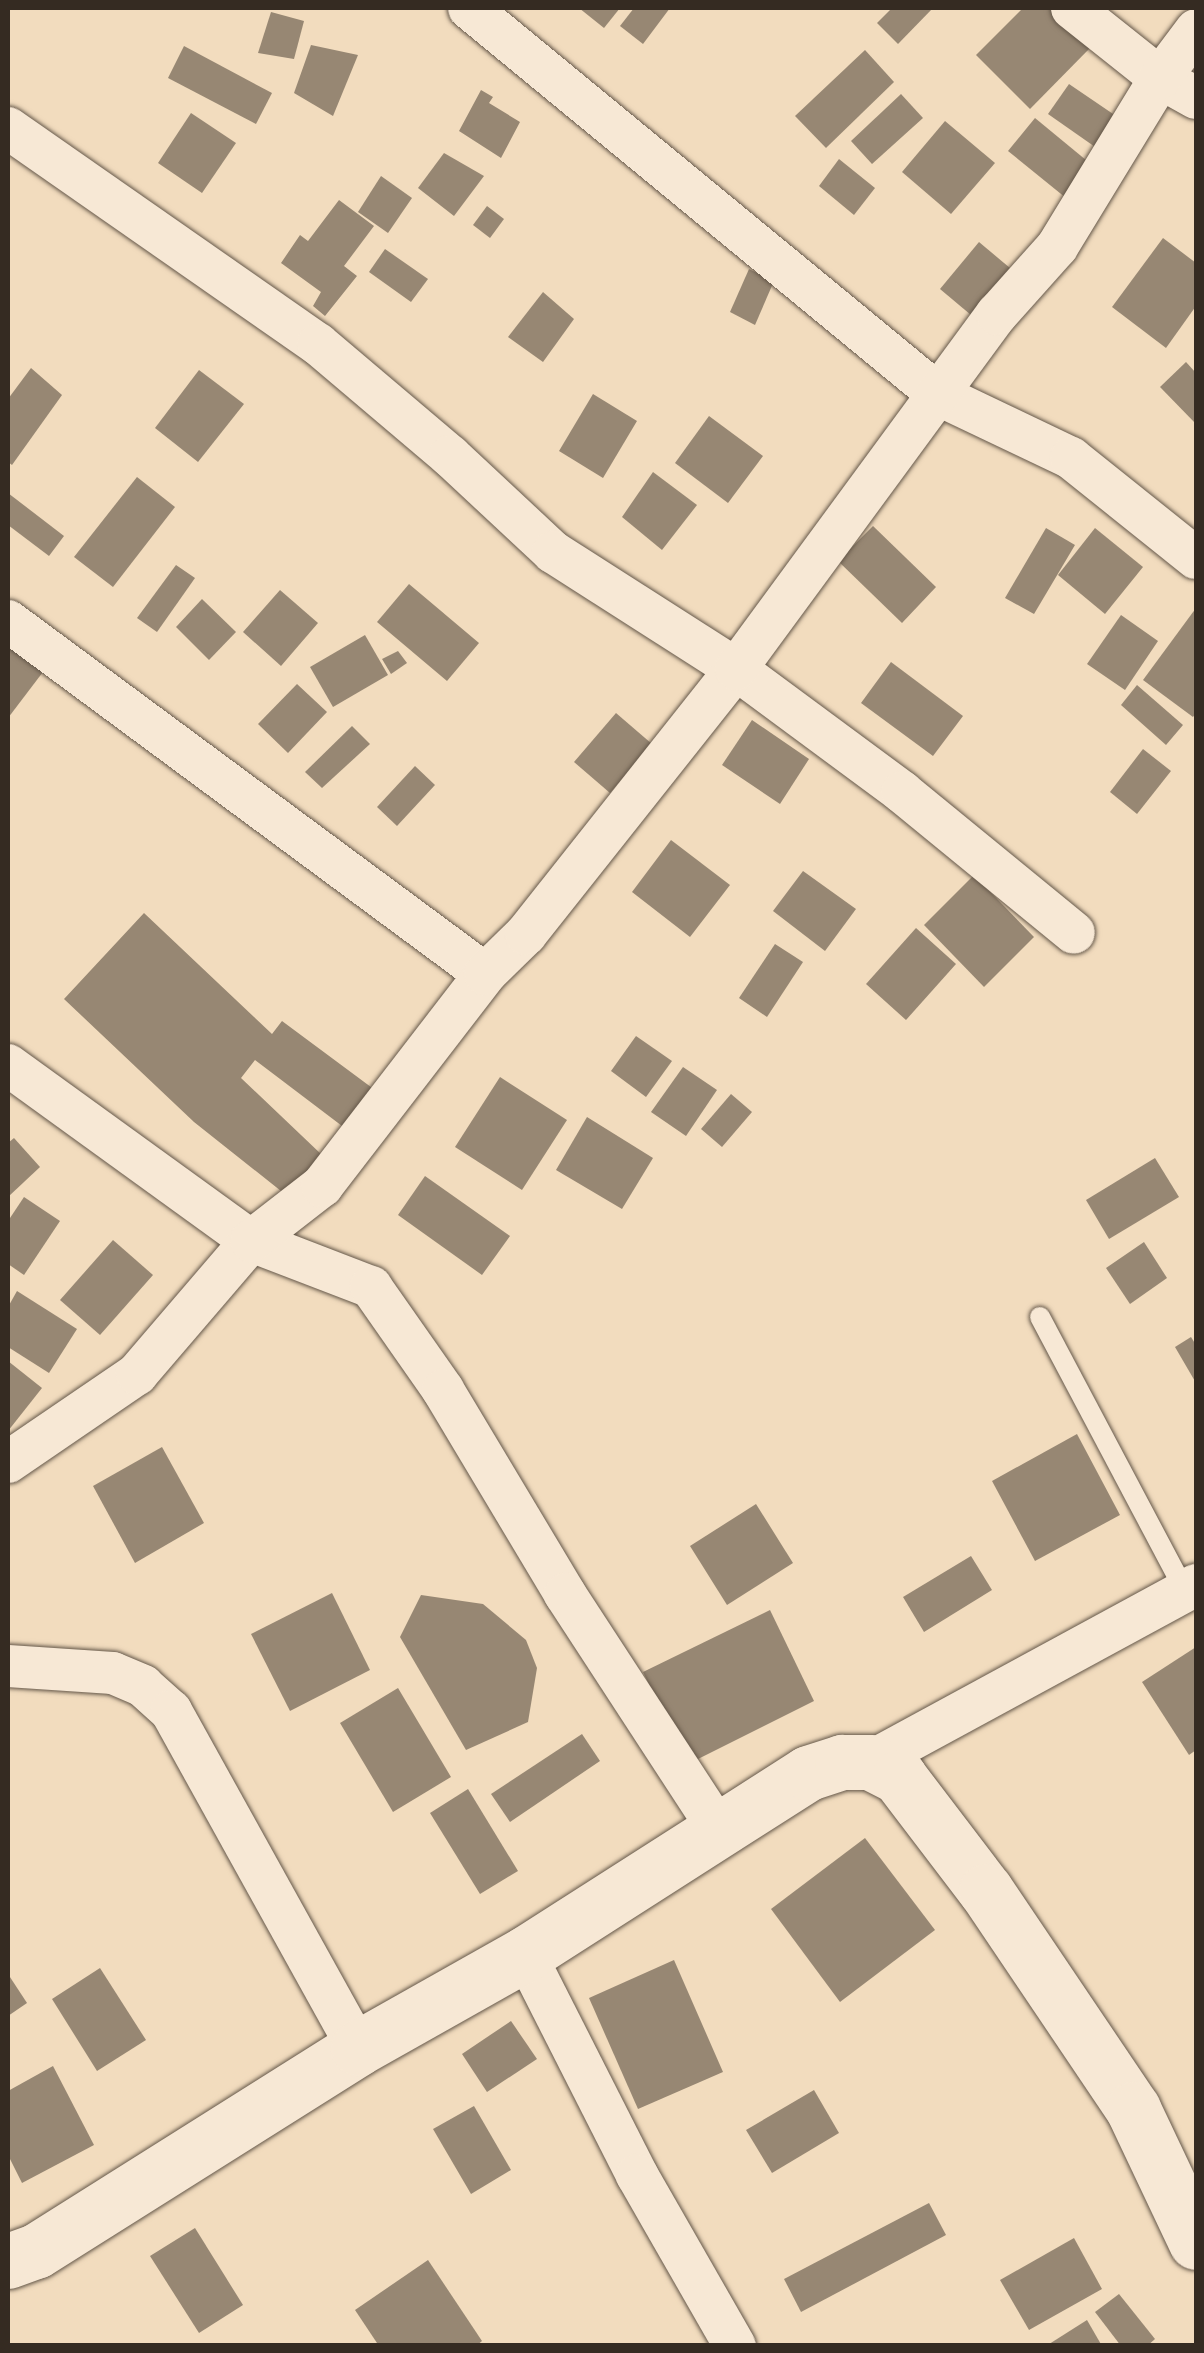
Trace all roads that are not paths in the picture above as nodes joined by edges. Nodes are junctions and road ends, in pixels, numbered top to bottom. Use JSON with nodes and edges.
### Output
{"nodes":[{"id":1,"x":469,"y":8,"type":"edge"},
{"id":2,"x":1072,"y":8,"type":"edge"},
{"id":3,"x":1196,"y":30,"type":"edge"},
{"id":4,"x":1178,"y":88,"type":"edge"},
{"id":5,"x":8,"y":128,"type":"edge"},
{"id":6,"x":940,"y":395,"type":"junction"},
{"id":7,"x":1196,"y":558,"type":"edge"},
{"id":8,"x":8,"y":621,"type":"edge"},
{"id":9,"x":736,"y":669,"type":"junction"},
{"id":10,"x":1074,"y":932,"type":"dead end"},
{"id":11,"x":485,"y":974,"type":"junction"},
{"id":12,"x":8,"y":1065,"type":"edge"},
{"id":13,"x":251,"y":1241,"type":"junction"},
{"id":14,"x":1040,"y":1317,"type":"dead end"},
{"id":15,"x":8,"y":1462,"type":"edge"},
{"id":16,"x":1191,"y":1588,"type":"edge"},
{"id":17,"x":8,"y":1666,"type":"edge"},
{"id":18,"x":870,"y":1762,"type":"junction"},
{"id":19,"x":719,"y":1830,"type":"junction"},
{"id":20,"x":525,"y":1954,"type":"junction"},
{"id":21,"x":358,"y":2048,"type":"junction"},
{"id":22,"x":1196,"y":2242,"type":"edge"},
{"id":23,"x":8,"y":2261,"type":"edge"},
{"id":24,"x":735,"y":2346,"type":"edge"}],
"edges":[{"from":1,"to":6,"type":"street"},
{"from":2,"to":4,"type":"street"},
{"from":3,"to":4,"type":"street"},
{"from":4,"to":6,"type":"street"},
{"from":5,"to":9,"type":"street"},
{"from":6,"to":7,"type":"street"},
{"from":6,"to":9,"type":"street"},
{"from":8,"to":11,"type":"street"},
{"from":9,"to":10,"type":"street"},
{"from":9,"to":11,"type":"street"},
{"from":11,"to":13,"type":"street"},
{"from":12,"to":13,"type":"street"},
{"from":13,"to":15,"type":"street"},
{"from":13,"to":19,"type":"street"},
{"from":14,"to":16,"type":"lane"},
{"from":16,"to":18,"type":"street"},
{"from":17,"to":21,"type":"street"},
{"from":18,"to":19,"type":"main road"},
{"from":18,"to":22,"type":"main road"},
{"from":19,"to":20,"type":"main road"},
{"from":20,"to":21,"type":"main road"},
{"from":20,"to":24,"type":"street"},
{"from":21,"to":23,"type":"main road"}]}
